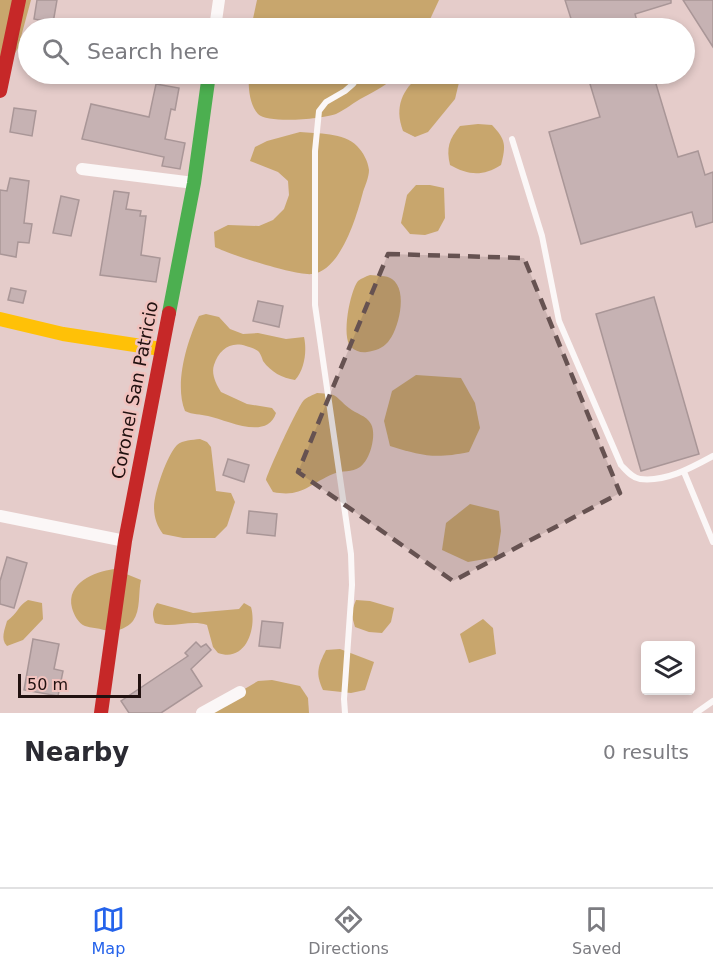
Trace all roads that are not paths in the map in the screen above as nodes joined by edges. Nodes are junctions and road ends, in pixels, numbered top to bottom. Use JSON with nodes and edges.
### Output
{"nodes":[{"id":1,"x":19,"y":0,"type":"edge"},
{"id":2,"x":219,"y":0,"type":"edge"},
{"id":3,"x":216,"y":18,"type":"edge"},
{"id":4,"x":208,"y":84,"type":"edge"},
{"id":5,"x":352,"y":84,"type":"edge"},
{"id":6,"x":0,"y":91,"type":"edge"},
{"id":7,"x":512,"y":139,"type":"dead end"},
{"id":8,"x":82,"y":169,"type":"dead end"},
{"id":9,"x":195,"y":183,"type":"junction"},
{"id":10,"x":0,"y":319,"type":"edge"},
{"id":11,"x":161,"y":349,"type":"junction"},
{"id":12,"x":713,"y":456,"type":"edge"},
{"id":13,"x":684,"y":472,"type":"junction"},
{"id":14,"x":0,"y":516,"type":"edge"},
{"id":15,"x":125,"y":541,"type":"junction"},
{"id":16,"x":713,"y":542,"type":"edge"},
{"id":17,"x":240,"y":692,"type":"dead end"},
{"id":18,"x":713,"y":701,"type":"edge"},
{"id":19,"x":101,"y":713,"type":"edge"},
{"id":20,"x":202,"y":713,"type":"edge"},
{"id":21,"x":345,"y":713,"type":"edge"},
{"id":22,"x":696,"y":713,"type":"edge"}],
"edges":[{"from":1,"to":6,"type":"street"},
{"from":2,"to":3,"type":"street"},
{"from":4,"to":9,"type":"street","name":"Coronel San Patricio"},
{"from":5,"to":21,"type":"lane"},
{"from":7,"to":13,"type":"lane"},
{"from":8,"to":9,"type":"street"},
{"from":9,"to":11,"type":"street","name":"Coronel San Patricio"},
{"from":10,"to":11,"type":"street"},
{"from":11,"to":15,"type":"street","name":"Coronel San Patricio"},
{"from":12,"to":13,"type":"lane"},
{"from":13,"to":16,"type":"lane"},
{"from":14,"to":15,"type":"street"},
{"from":15,"to":19,"type":"street","name":"Coronel San Patricio"},
{"from":17,"to":20,"type":"street"},
{"from":18,"to":22,"type":"lane"}]}
